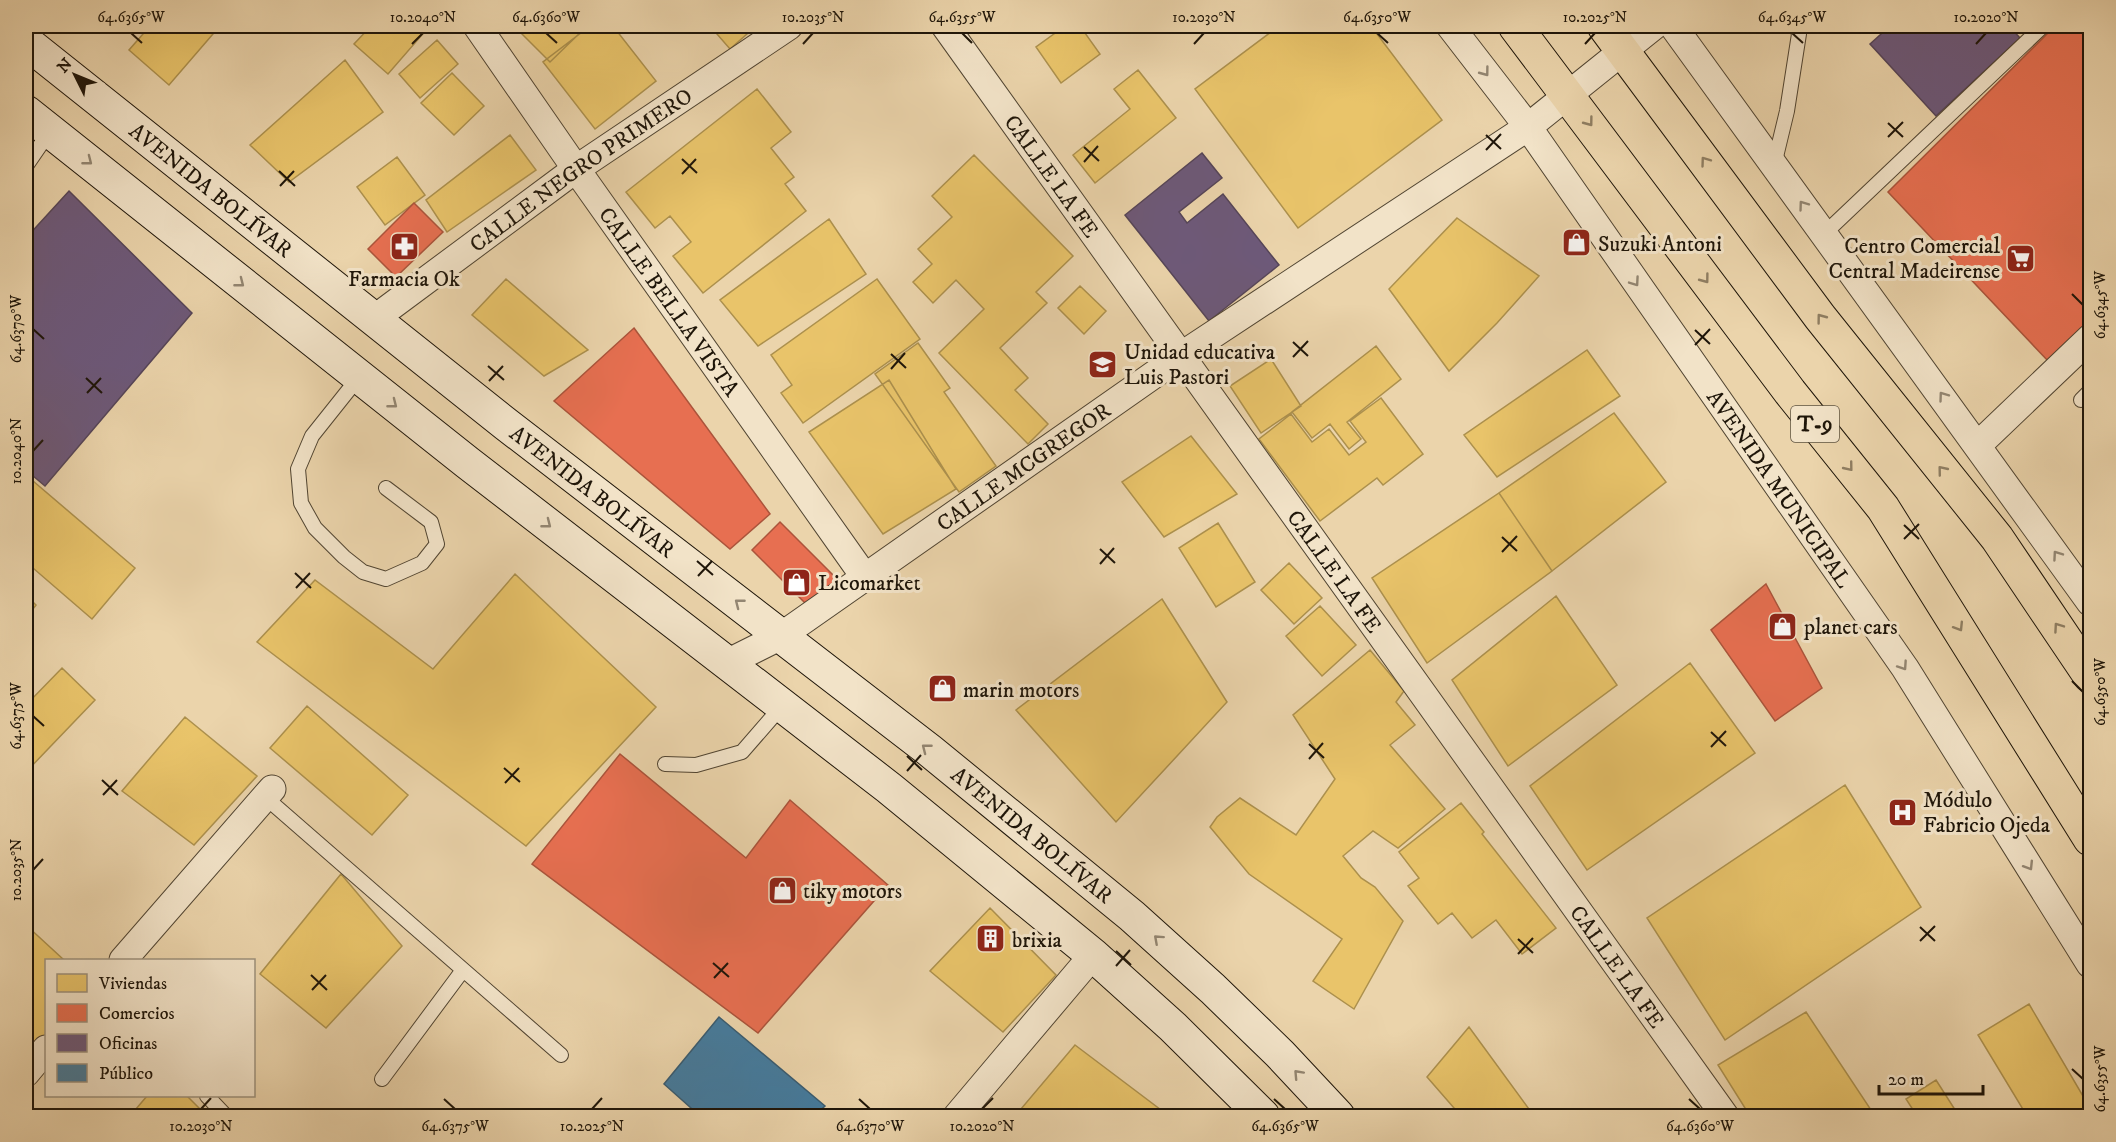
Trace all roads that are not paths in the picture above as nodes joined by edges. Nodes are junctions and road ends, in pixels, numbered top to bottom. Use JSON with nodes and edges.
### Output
{"nodes":[{"id":1,"x":477,"y":26,"type":"edge"},
{"id":2,"x":789,"y":26,"type":"edge"},
{"id":3,"x":945,"y":26,"type":"edge"},
{"id":4,"x":1450,"y":26,"type":"edge"},
{"id":5,"x":1515,"y":26,"type":"edge"},
{"id":6,"x":1654,"y":26,"type":"edge"},
{"id":7,"x":1673,"y":26,"type":"edge"},
{"id":8,"x":2043,"y":26,"type":"edge"},
{"id":9,"x":1800,"y":28,"type":"edge"},
{"id":10,"x":1613,"y":38,"type":"edge"},
{"id":11,"x":26,"y":42,"type":"edge"},
{"id":12,"x":1568,"y":95,"type":"junction"},
{"id":13,"x":38,"y":122,"type":"edge"},
{"id":14,"x":1527,"y":127,"type":"junction"},
{"id":15,"x":1774,"y":165,"type":"junction"},
{"id":16,"x":26,"y":166,"type":"edge"},
{"id":17,"x":576,"y":169,"type":"junction"},
{"id":18,"x":1824,"y":234,"type":"junction"},
{"id":19,"x":374,"y":319,"type":"junction"},
{"id":20,"x":2091,"y":338,"type":"edge"},
{"id":21,"x":1182,"y":355,"type":"junction"},
{"id":22,"x":359,"y":377,"type":"junction"},
{"id":23,"x":1978,"y":445,"type":"junction"},
{"id":24,"x":386,"y":488,"type":"dead end"},
{"id":25,"x":864,"y":576,"type":"junction"},
{"id":26,"x":2091,"y":602,"type":"edge"},
{"id":27,"x":781,"y":636,"type":"junction"},
{"id":28,"x":728,"y":663,"type":"junction"},
{"id":29,"x":2091,"y":676,"type":"edge"},
{"id":30,"x":782,"y":706,"type":"junction"},
{"id":31,"x":665,"y":764,"type":"dead end"},
{"id":32,"x":269,"y":793,"type":"joint"},
{"id":33,"x":2091,"y":839,"type":"edge"},
{"id":34,"x":1093,"y":955,"type":"junction"},
{"id":35,"x":124,"y":959,"type":"edge"},
{"id":36,"x":2091,"y":964,"type":"edge"},
{"id":37,"x":463,"y":970,"type":"junction"},
{"id":38,"x":45,"y":1050,"type":"edge"},
{"id":39,"x":561,"y":1055,"type":"dead end"},
{"id":40,"x":26,"y":1073,"type":"edge"},
{"id":41,"x":382,"y":1079,"type":"dead end"},
{"id":42,"x":209,"y":1097,"type":"edge"},
{"id":43,"x":226,"y":1116,"type":"edge"},
{"id":44,"x":957,"y":1116,"type":"edge"},
{"id":45,"x":1263,"y":1116,"type":"edge"},
{"id":46,"x":1338,"y":1116,"type":"edge"},
{"id":47,"x":1725,"y":1116,"type":"edge"}],
"edges":[{"from":1,"to":17,"type":"street","name":"CALLE BELLA VISTA"},
{"from":2,"to":17,"type":"street","name":"CALLE NEGRO PRIMERO"},
{"from":3,"to":21,"type":"street","name":"CALLE LA FE"},
{"from":4,"to":14,"type":"street","name":"AVENIDA MUNICIPAL","one_way":true},
{"from":5,"to":12,"type":"highway","number":"T-9"},
{"from":6,"to":10,"type":"street","name":"CALLE MCGREGOR"},
{"from":7,"to":15,"type":"street"},
{"from":8,"to":18,"type":"lane"},
{"from":9,"to":15,"type":"lane"},
{"from":10,"to":12,"type":"street","name":"CALLE MCGREGOR"},
{"from":29,"to":10,"type":"highway","one_way":true},
{"from":11,"to":19,"type":"street","name":"AVENIDA BOLÍVAR"},
{"from":12,"to":14,"type":"street","name":"CALLE MCGREGOR"},
{"from":12,"to":33,"type":"highway","number":"T-9","one_way":true},
{"from":13,"to":16,"type":"lane"},
{"from":13,"to":22,"type":"street","one_way":true},
{"from":14,"to":21,"type":"street","name":"CALLE MCGREGOR"},
{"from":14,"to":36,"type":"street","name":"AVENIDA MUNICIPAL","one_way":true},
{"from":18,"to":15,"type":"street","one_way":true},
{"from":17,"to":19,"type":"street","name":"CALLE NEGRO PRIMERO"},
{"from":17,"to":25,"type":"street","name":"CALLE BELLA VISTA"},
{"from":23,"to":18,"type":"street","one_way":true},
{"from":27,"to":19,"type":"street","name":"AVENIDA BOLÍVAR","one_way":true},
{"from":20,"to":23,"type":"street"},
{"from":21,"to":25,"type":"street","name":"CALLE MCGREGOR"},
{"from":21,"to":47,"type":"street","name":"CALLE LA FE"},
{"from":22,"to":24,"type":"lane"},
{"from":22,"to":28,"type":"street","one_way":true},
{"from":26,"to":23,"type":"street","one_way":true},
{"from":25,"to":27,"type":"street","name":"CALLE MCGREGOR"},
{"from":27,"to":28,"type":"street","name":"CALLE MCGREGOR"},
{"from":46,"to":27,"type":"street","name":"AVENIDA BOLÍVAR","one_way":true},
{"from":28,"to":30,"type":"street"},
{"from":30,"to":31,"type":"lane"},
{"from":30,"to":34,"type":"street"},
{"from":32,"to":35,"type":"street"},
{"from":32,"to":37,"type":"lane"},
{"from":34,"to":44,"type":"street"},
{"from":34,"to":45,"type":"street"},
{"from":37,"to":39,"type":"lane"},
{"from":37,"to":41,"type":"lane"},
{"from":38,"to":40,"type":"street"},
{"from":42,"to":43,"type":"lane"}]}
